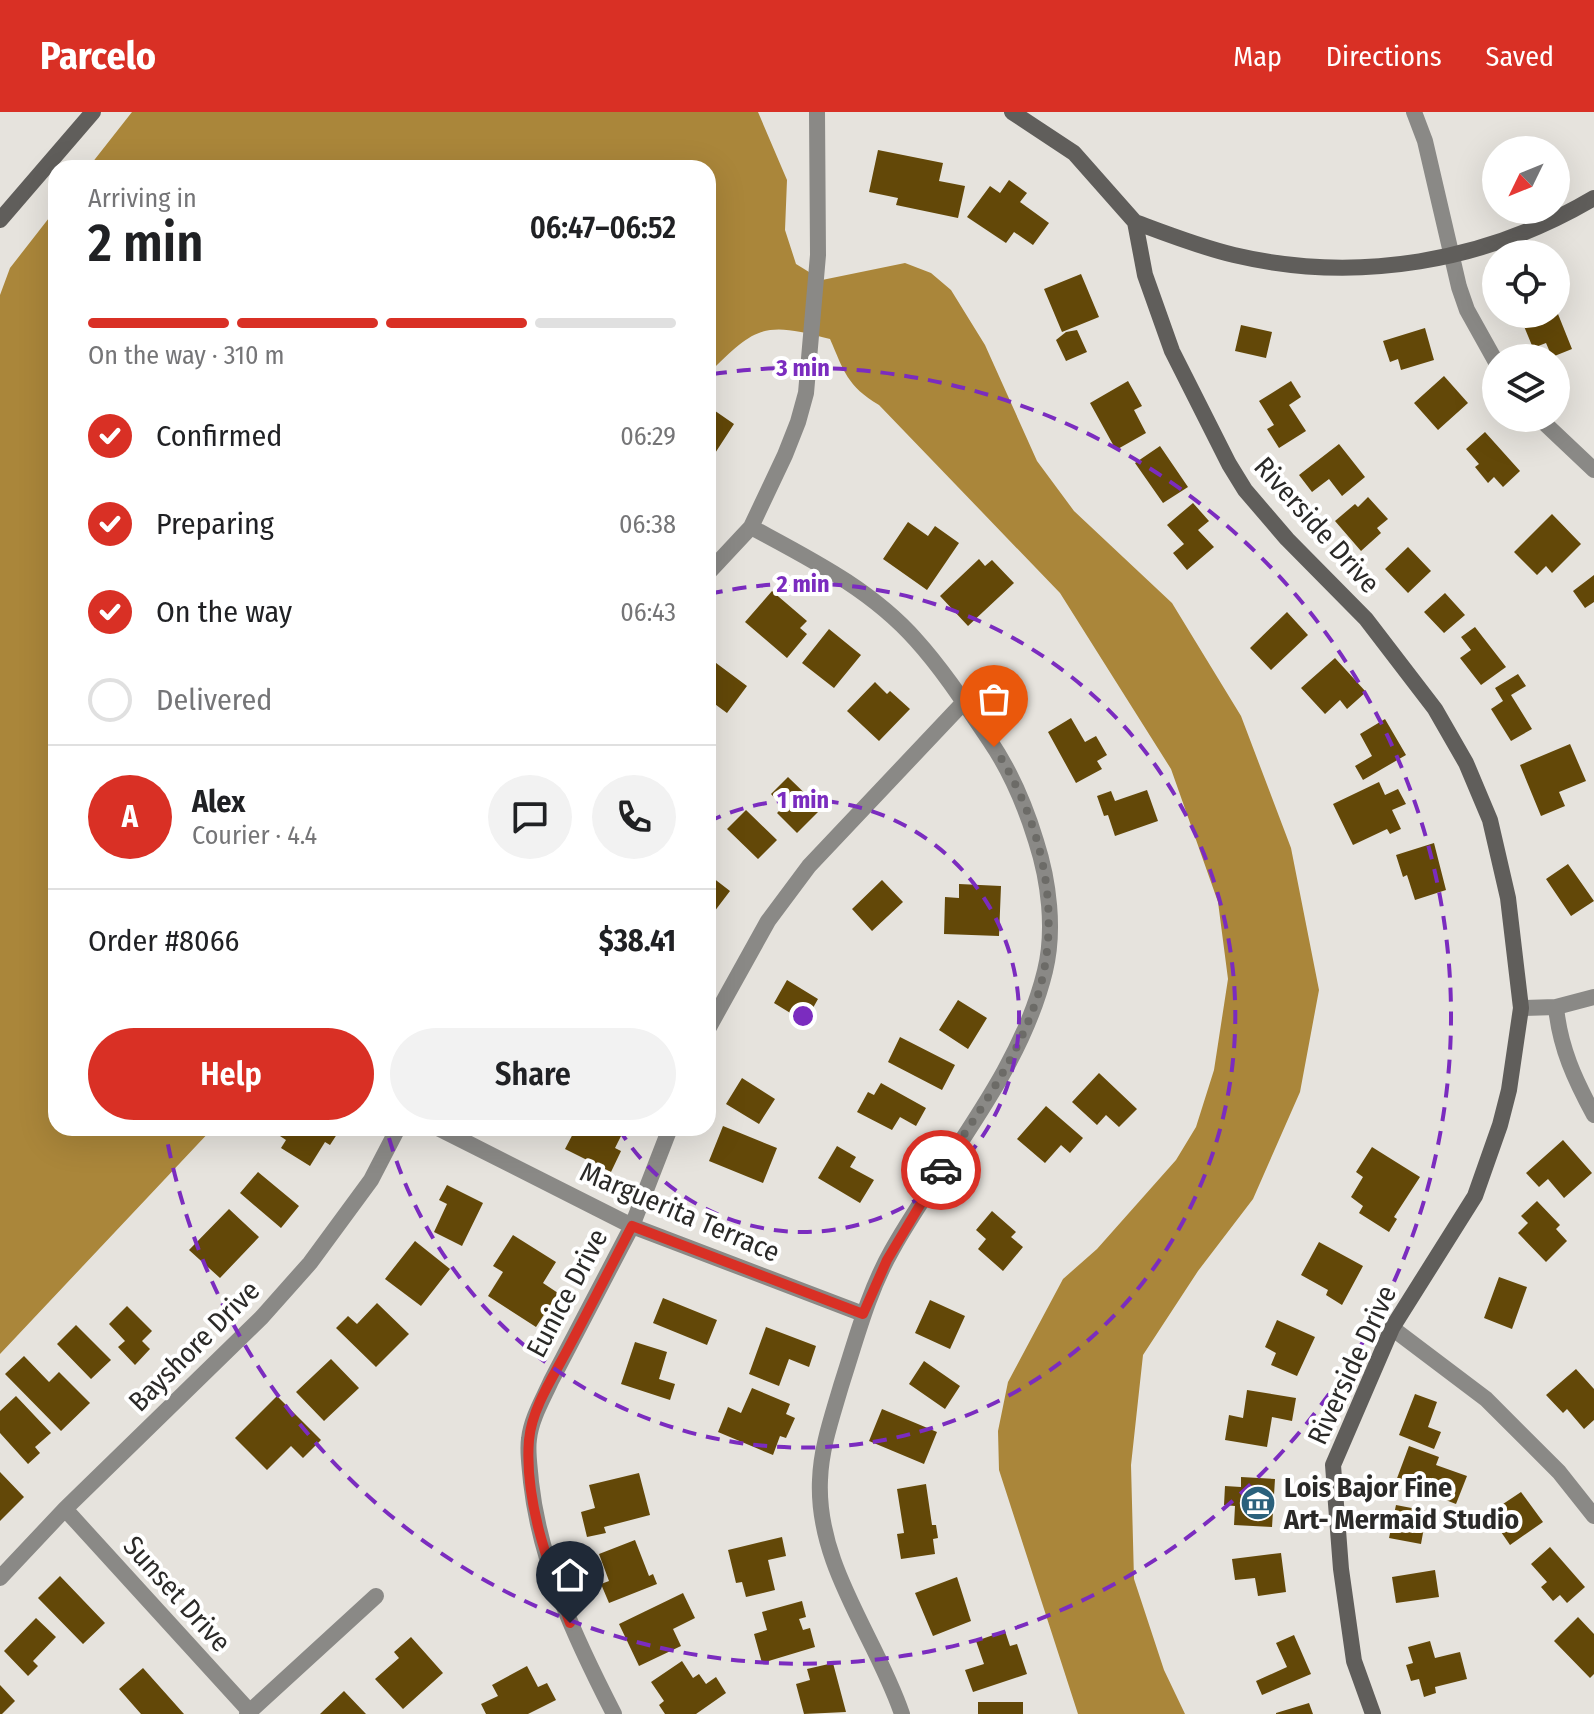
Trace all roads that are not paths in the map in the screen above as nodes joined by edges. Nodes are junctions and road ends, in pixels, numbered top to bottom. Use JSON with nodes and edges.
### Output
{"nodes":[{"id":1,"x":93,"y":112,"type":"edge"},
{"id":2,"x":817,"y":112,"type":"edge"},
{"id":3,"x":1012,"y":112,"type":"edge"},
{"id":4,"x":1414,"y":112,"type":"edge"},
{"id":5,"x":52,"y":160,"type":"edge"},
{"id":6,"x":48,"y":164,"type":"edge"},
{"id":7,"x":1594,"y":198,"type":"edge"},
{"id":8,"x":0,"y":220,"type":"edge"},
{"id":9,"x":1135,"y":222,"type":"junction"},
{"id":10,"x":1452,"y":255,"type":"junction"},
{"id":11,"x":1486,"y":344,"type":"edge"},
{"id":12,"x":1554,"y":432,"type":"edge"},
{"id":13,"x":1594,"y":470,"type":"edge"},
{"id":14,"x":751,"y":527,"type":"junction"},
{"id":15,"x":716,"y":564,"type":"edge"},
{"id":16,"x":964,"y":702,"type":"junction"},
{"id":17,"x":1594,"y":997,"type":"edge"},
{"id":18,"x":1556,"y":1007,"type":"junction"},
{"id":19,"x":1521,"y":1008,"type":"junction"},
{"id":20,"x":716,"y":1015,"type":"edge"},
{"id":21,"x":1594,"y":1115,"type":"edge"},
{"id":22,"x":394,"y":1136,"type":"edge"},
{"id":23,"x":454,"y":1136,"type":"edge"},
{"id":24,"x":667,"y":1136,"type":"edge"},
{"id":25,"x":632,"y":1226,"type":"junction"},
{"id":26,"x":863,"y":1314,"type":"junction"},
{"id":27,"x":1392,"y":1328,"type":"junction"},
{"id":28,"x":65,"y":1509,"type":"junction"},
{"id":29,"x":1594,"y":1516,"type":"edge"},
{"id":30,"x":0,"y":1578,"type":"edge"},
{"id":31,"x":376,"y":1596,"type":"dead end"},
{"id":32,"x":249,"y":1713,"type":"edge"},
{"id":33,"x":614,"y":1714,"type":"edge"},
{"id":34,"x":902,"y":1714,"type":"edge"},
{"id":35,"x":1373,"y":1714,"type":"edge"}],
"edges":[{"from":1,"to":5,"type":"street"},
{"from":2,"to":14,"type":"street"},
{"from":3,"to":9,"type":"street"},
{"from":4,"to":10,"type":"street"},
{"from":6,"to":8,"type":"street"},
{"from":7,"to":10,"type":"street"},
{"from":9,"to":10,"type":"street"},
{"from":9,"to":19,"type":"street","name":"Riverside Drive"},
{"from":10,"to":11,"type":"street"},
{"from":12,"to":13,"type":"street"},
{"from":14,"to":15,"type":"street"},
{"from":14,"to":16,"type":"street"},
{"from":16,"to":20,"type":"street"},
{"from":16,"to":26,"type":"street"},
{"from":17,"to":18,"type":"street"},
{"from":18,"to":19,"type":"street"},
{"from":18,"to":21,"type":"street"},
{"from":19,"to":27,"type":"street","name":"Riverside Drive"},
{"from":22,"to":28,"type":"street","name":"Bayshore Drive"},
{"from":23,"to":25,"type":"street","name":"Marguerita Terrace"},
{"from":24,"to":25,"type":"street","name":"Eunice Drive"},
{"from":25,"to":26,"type":"street","name":"Marguerita Terrace"},
{"from":25,"to":33,"type":"street","name":"Eunice Drive"},
{"from":26,"to":34,"type":"street"},
{"from":27,"to":29,"type":"street"},
{"from":27,"to":35,"type":"street","name":"Riverside Drive"},
{"from":28,"to":30,"type":"street","name":"Bayshore Drive"},
{"from":28,"to":32,"type":"street","name":"Sunset Drive"},
{"from":31,"to":32,"type":"street"}]}
